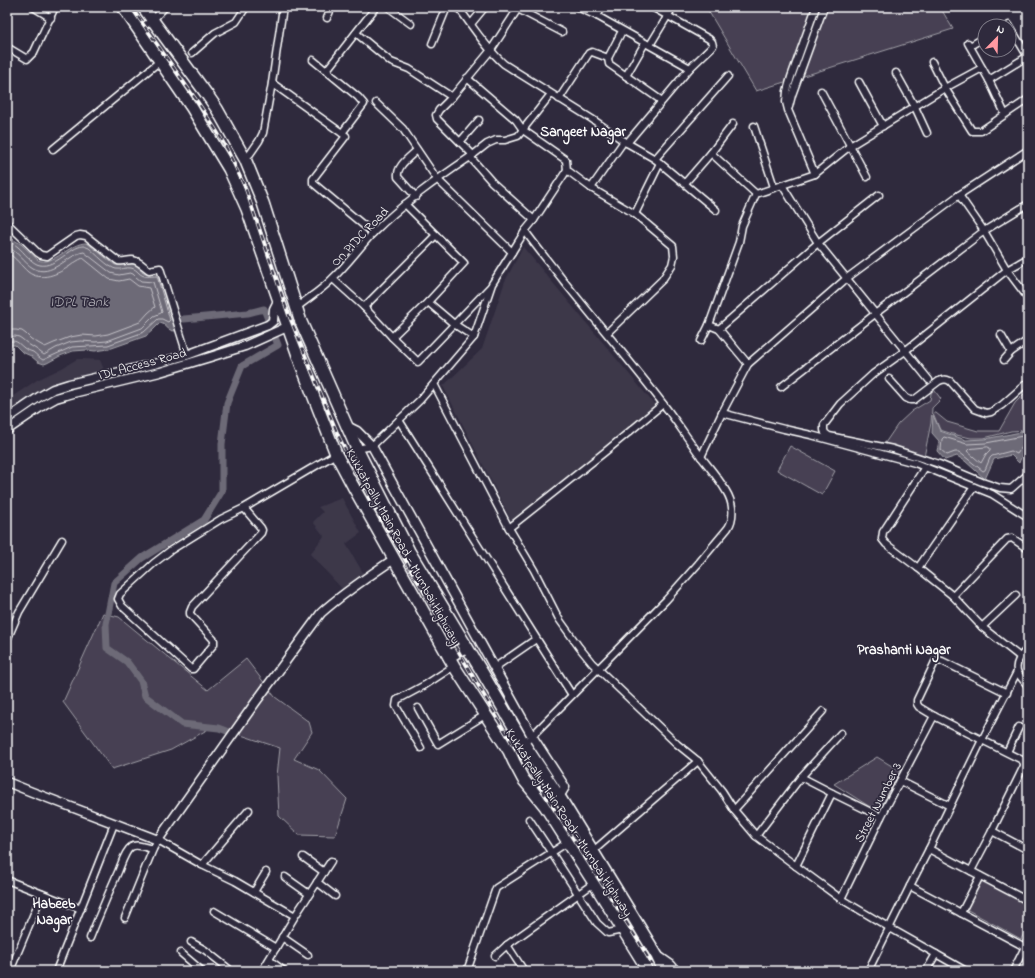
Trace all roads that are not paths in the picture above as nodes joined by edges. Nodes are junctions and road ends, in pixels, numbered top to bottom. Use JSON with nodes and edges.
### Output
{"nodes":[{"id":1,"x":33,"y":7,"type":"edge"},
{"id":2,"x":55,"y":7,"type":"edge"},
{"id":3,"x":123,"y":7,"type":"edge"},
{"id":4,"x":165,"y":7,"type":"edge"},
{"id":5,"x":246,"y":7,"type":"edge"},
{"id":6,"x":283,"y":7,"type":"edge"},
{"id":7,"x":332,"y":7,"type":"edge"},
{"id":8,"x":376,"y":7,"type":"edge"},
{"id":9,"x":388,"y":7,"type":"edge"},
{"id":10,"x":447,"y":7,"type":"edge"},
{"id":11,"x":458,"y":7,"type":"edge"},
{"id":12,"x":485,"y":7,"type":"edge"},
{"id":13,"x":577,"y":7,"type":"edge"},
{"id":14,"x":602,"y":7,"type":"edge"},
{"id":15,"x":652,"y":7,"type":"edge"},
{"id":16,"x":673,"y":7,"type":"edge"},
{"id":17,"x":816,"y":7,"type":"edge"},
{"id":18,"x":824,"y":7,"type":"edge"},
{"id":19,"x":144,"y":8,"type":"edge"},
{"id":20,"x":518,"y":8,"type":"edge"},
{"id":21,"x":597,"y":16,"type":"junction"},
{"id":22,"x":667,"y":16,"type":"junction"},
{"id":23,"x":131,"y":17,"type":"junction"},
{"id":24,"x":50,"y":18,"type":"junction"},
{"id":25,"x":327,"y":18,"type":"dead end"},
{"id":26,"x":153,"y":20,"type":"junction"},
{"id":27,"x":410,"y":24,"type":"dead end"},
{"id":28,"x":471,"y":24,"type":"junction"},
{"id":29,"x":139,"y":29,"type":"junction"},
{"id":30,"x":622,"y":31,"type":"junction"},
{"id":31,"x":562,"y":32,"type":"dead end"},
{"id":32,"x":356,"y":33,"type":"junction"},
{"id":33,"x":1017,"y":38,"type":"edge"},
{"id":34,"x":977,"y":41,"type":"edge"},
{"id":35,"x":432,"y":44,"type":"dead end"},
{"id":36,"x":648,"y":44,"type":"junction"},
{"id":37,"x":7,"y":46,"type":"edge"},
{"id":38,"x":491,"y":50,"type":"junction"},
{"id":39,"x":192,"y":53,"type":"dead end"},
{"id":40,"x":1028,"y":57,"type":"edge"},
{"id":41,"x":608,"y":58,"type":"junction"},
{"id":42,"x":312,"y":60,"type":"dead end"},
{"id":43,"x":160,"y":61,"type":"junction"},
{"id":44,"x":932,"y":62,"type":"dead end"},
{"id":45,"x":690,"y":68,"type":"junction"},
{"id":46,"x":982,"y":68,"type":"junction"},
{"id":47,"x":326,"y":71,"type":"junction"},
{"id":48,"x":896,"y":73,"type":"dead end"},
{"id":49,"x":626,"y":76,"type":"junction"},
{"id":50,"x":728,"y":76,"type":"dead end"},
{"id":51,"x":468,"y":78,"type":"junction"},
{"id":52,"x":989,"y":80,"type":"junction"},
{"id":53,"x":859,"y":82,"type":"dead end"},
{"id":54,"x":272,"y":83,"type":"junction"},
{"id":55,"x":945,"y":88,"type":"junction"},
{"id":56,"x":821,"y":91,"type":"dead end"},
{"id":57,"x":551,"y":94,"type":"junction"},
{"id":58,"x":452,"y":97,"type":"junction"},
{"id":59,"x":559,"y":99,"type":"junction"},
{"id":60,"x":1028,"y":99,"type":"edge"},
{"id":61,"x":662,"y":101,"type":"junction"},
{"id":62,"x":376,"y":103,"type":"dead end"},
{"id":63,"x":915,"y":107,"type":"junction"},
{"id":64,"x":788,"y":110,"type":"junction"},
{"id":65,"x":1005,"y":114,"type":"junction"},
{"id":66,"x":479,"y":120,"type":"dead end"},
{"id":67,"x":733,"y":124,"type":"dead end"},
{"id":68,"x":754,"y":126,"type":"dead end"},
{"id":69,"x":883,"y":126,"type":"junction"},
{"id":70,"x":523,"y":130,"type":"junction"},
{"id":71,"x":342,"y":133,"type":"junction"},
{"id":72,"x":926,"y":133,"type":"dead end"},
{"id":73,"x":460,"y":142,"type":"junction"},
{"id":74,"x":626,"y":142,"type":"junction"},
{"id":75,"x":850,"y":146,"type":"junction"},
{"id":76,"x":53,"y":149,"type":"dead end"},
{"id":77,"x":417,"y":150,"type":"junction"},
{"id":78,"x":1028,"y":150,"type":"edge"},
{"id":79,"x":711,"y":153,"type":"junction"},
{"id":80,"x":471,"y":156,"type":"junction"},
{"id":81,"x":655,"y":158,"type":"junction"},
{"id":82,"x":244,"y":159,"type":"junction"},
{"id":83,"x":660,"y":163,"type":"junction"},
{"id":84,"x":567,"y":170,"type":"junction"},
{"id":85,"x":815,"y":174,"type":"junction"},
{"id":86,"x":867,"y":177,"type":"dead end"},
{"id":87,"x":437,"y":179,"type":"junction"},
{"id":88,"x":685,"y":183,"type":"junction"},
{"id":89,"x":782,"y":185,"type":"junction"},
{"id":90,"x":774,"y":187,"type":"junction"},
{"id":91,"x":591,"y":188,"type":"junction"},
{"id":92,"x":756,"y":194,"type":"junction"},
{"id":93,"x":879,"y":194,"type":"dead end"},
{"id":94,"x":959,"y":195,"type":"junction"},
{"id":95,"x":416,"y":196,"type":"junction"},
{"id":96,"x":405,"y":204,"type":"junction"},
{"id":97,"x":1028,"y":204,"type":"edge"},
{"id":98,"x":716,"y":210,"type":"dead end"},
{"id":99,"x":635,"y":214,"type":"junction"},
{"id":100,"x":534,"y":220,"type":"junction"},
{"id":101,"x":7,"y":223,"type":"edge"},
{"id":102,"x":525,"y":231,"type":"junction"},
{"id":103,"x":984,"y":231,"type":"junction"},
{"id":104,"x":373,"y":233,"type":"junction"},
{"id":105,"x":436,"y":235,"type":"junction"},
{"id":106,"x":818,"y":243,"type":"junction"},
{"id":107,"x":512,"y":252,"type":"junction"},
{"id":108,"x":1028,"y":258,"type":"edge"},
{"id":109,"x":1007,"y":270,"type":"junction"},
{"id":110,"x":847,"y":278,"type":"junction"},
{"id":111,"x":333,"y":279,"type":"junction"},
{"id":112,"x":492,"y":284,"type":"junction"},
{"id":113,"x":1028,"y":298,"type":"edge"},
{"id":114,"x":278,"y":301,"type":"junction"},
{"id":115,"x":428,"y":302,"type":"junction"},
{"id":116,"x":364,"y":307,"type":"junction"},
{"id":117,"x":296,"y":308,"type":"junction"},
{"id":118,"x":875,"y":314,"type":"junction"},
{"id":119,"x":454,"y":324,"type":"junction"},
{"id":120,"x":709,"y":325,"type":"junction"},
{"id":121,"x":283,"y":329,"type":"junction"},
{"id":122,"x":718,"y":329,"type":"junction"},
{"id":123,"x":607,"y":333,"type":"junction"},
{"id":124,"x":1001,"y":335,"type":"dead end"},
{"id":125,"x":239,"y":336,"type":"junction"},
{"id":126,"x":392,"y":337,"type":"junction"},
{"id":127,"x":474,"y":338,"type":"junction"},
{"id":128,"x":1028,"y":340,"type":"edge"},
{"id":129,"x":701,"y":341,"type":"dead end"},
{"id":130,"x":244,"y":346,"type":"junction"},
{"id":131,"x":905,"y":351,"type":"junction"},
{"id":132,"x":1011,"y":352,"type":"junction"},
{"id":133,"x":187,"y":355,"type":"junction"},
{"id":134,"x":1004,"y":360,"type":"dead end"},
{"id":135,"x":748,"y":364,"type":"junction"},
{"id":136,"x":889,"y":379,"type":"dead end"},
{"id":137,"x":929,"y":380,"type":"dead end"},
{"id":138,"x":1028,"y":382,"type":"edge"},
{"id":139,"x":434,"y":384,"type":"junction"},
{"id":140,"x":781,"y":387,"type":"dead end"},
{"id":141,"x":663,"y":404,"type":"junction"},
{"id":142,"x":722,"y":413,"type":"junction"},
{"id":143,"x":7,"y":419,"type":"edge"},
{"id":144,"x":399,"y":420,"type":"junction"},
{"id":145,"x":347,"y":426,"type":"junction"},
{"id":146,"x":7,"y":430,"type":"edge"},
{"id":147,"x":372,"y":446,"type":"junction"},
{"id":148,"x":357,"y":449,"type":"junction"},
{"id":149,"x":336,"y":454,"type":"junction"},
{"id":150,"x":701,"y":457,"type":"junction"},
{"id":151,"x":924,"y":467,"type":"junction"},
{"id":152,"x":1028,"y":474,"type":"edge"},
{"id":153,"x":974,"y":487,"type":"junction"},
{"id":154,"x":244,"y":508,"type":"junction"},
{"id":155,"x":1028,"y":517,"type":"edge"},
{"id":156,"x":509,"y":528,"type":"junction"},
{"id":157,"x":62,"y":540,"type":"dead end"},
{"id":158,"x":1028,"y":549,"type":"edge"},
{"id":159,"x":394,"y":559,"type":"junction"},
{"id":160,"x":918,"y":568,"type":"junction"},
{"id":161,"x":1016,"y":594,"type":"dead end"},
{"id":162,"x":953,"y":596,"type":"junction"},
{"id":163,"x":982,"y":627,"type":"junction"},
{"id":164,"x":536,"y":639,"type":"junction"},
{"id":165,"x":7,"y":640,"type":"edge"},
{"id":166,"x":466,"y":646,"type":"junction"},
{"id":167,"x":1028,"y":648,"type":"edge"},
{"id":168,"x":1020,"y":657,"type":"junction"},
{"id":169,"x":452,"y":662,"type":"junction"},
{"id":170,"x":494,"y":668,"type":"junction"},
{"id":171,"x":598,"y":670,"type":"junction"},
{"id":172,"x":1018,"y":672,"type":"junction"},
{"id":173,"x":1028,"y":686,"type":"edge"},
{"id":174,"x":1006,"y":693,"type":"junction"},
{"id":175,"x":572,"y":695,"type":"junction"},
{"id":176,"x":418,"y":708,"type":"dead end"},
{"id":177,"x":823,"y":711,"type":"dead end"},
{"id":178,"x":485,"y":716,"type":"junction"},
{"id":179,"x":934,"y":716,"type":"junction"},
{"id":180,"x":1019,"y":727,"type":"dead end"},
{"id":181,"x":841,"y":733,"type":"dead end"},
{"id":182,"x":528,"y":740,"type":"junction"},
{"id":183,"x":982,"y":740,"type":"junction"},
{"id":184,"x":421,"y":748,"type":"dead end"},
{"id":185,"x":1007,"y":752,"type":"junction"},
{"id":186,"x":698,"y":761,"type":"junction"},
{"id":187,"x":801,"y":777,"type":"junction"},
{"id":188,"x":900,"y":780,"type":"junction"},
{"id":189,"x":7,"y":782,"type":"edge"},
{"id":190,"x":832,"y":793,"type":"junction"},
{"id":191,"x":950,"y":806,"type":"junction"},
{"id":192,"x":249,"y":810,"type":"dead end"},
{"id":193,"x":734,"y":810,"type":"junction"},
{"id":194,"x":881,"y":817,"type":"junction"},
{"id":195,"x":529,"y":819,"type":"dead end"},
{"id":196,"x":114,"y":824,"type":"junction"},
{"id":197,"x":992,"y":831,"type":"junction"},
{"id":198,"x":756,"y":836,"type":"junction"},
{"id":199,"x":158,"y":840,"type":"junction"},
{"id":200,"x":568,"y":842,"type":"junction"},
{"id":201,"x":1027,"y":848,"type":"edge"},
{"id":202,"x":153,"y":849,"type":"junction"},
{"id":203,"x":929,"y":849,"type":"junction"},
{"id":204,"x":551,"y":852,"type":"junction"},
{"id":205,"x":592,"y":852,"type":"junction"},
{"id":206,"x":303,"y":857,"type":"dead end"},
{"id":207,"x":331,"y":861,"type":"dead end"},
{"id":208,"x":202,"y":865,"type":"junction"},
{"id":209,"x":796,"y":866,"type":"junction"},
{"id":210,"x":971,"y":871,"type":"junction"},
{"id":211,"x":266,"y":872,"type":"dead end"},
{"id":212,"x":324,"y":872,"type":"junction"},
{"id":213,"x":980,"y":876,"type":"junction"},
{"id":214,"x":285,"y":877,"type":"dead end"},
{"id":215,"x":7,"y":880,"type":"edge"},
{"id":216,"x":317,"y":882,"type":"junction"},
{"id":217,"x":594,"y":883,"type":"junction"},
{"id":218,"x":910,"y":886,"type":"junction"},
{"id":219,"x":254,"y":892,"type":"junction"},
{"id":220,"x":42,"y":894,"type":"junction"},
{"id":221,"x":309,"y":894,"type":"junction"},
{"id":222,"x":578,"y":894,"type":"junction"},
{"id":223,"x":335,"y":896,"type":"dead end"},
{"id":224,"x":840,"y":899,"type":"junction"},
{"id":225,"x":1028,"y":901,"type":"edge"},
{"id":226,"x":81,"y":909,"type":"junction"},
{"id":227,"x":214,"y":911,"type":"dead end"},
{"id":228,"x":961,"y":913,"type":"junction"},
{"id":229,"x":294,"y":916,"type":"junction"},
{"id":230,"x":125,"y":918,"type":"dead end"},
{"id":231,"x":890,"y":928,"type":"junction"},
{"id":232,"x":623,"y":930,"type":"junction"},
{"id":233,"x":282,"y":937,"type":"junction"},
{"id":234,"x":90,"y":938,"type":"dead end"},
{"id":235,"x":191,"y":942,"type":"dead end"},
{"id":236,"x":1027,"y":944,"type":"edge"},
{"id":237,"x":506,"y":945,"type":"junction"},
{"id":238,"x":276,"y":948,"type":"junction"},
{"id":239,"x":181,"y":953,"type":"dead end"},
{"id":240,"x":936,"y":954,"type":"junction"},
{"id":241,"x":308,"y":955,"type":"dead end"},
{"id":242,"x":495,"y":956,"type":"dead end"},
{"id":243,"x":657,"y":956,"type":"junction"},
{"id":244,"x":269,"y":960,"type":"junction"},
{"id":245,"x":230,"y":970,"type":"edge"},
{"id":246,"x":10,"y":971,"type":"edge"},
{"id":247,"x":56,"y":971,"type":"edge"},
{"id":248,"x":202,"y":971,"type":"edge"},
{"id":249,"x":262,"y":971,"type":"edge"},
{"id":250,"x":284,"y":971,"type":"edge"},
{"id":251,"x":467,"y":971,"type":"edge"},
{"id":252,"x":524,"y":971,"type":"edge"},
{"id":253,"x":647,"y":971,"type":"edge"},
{"id":254,"x":664,"y":971,"type":"edge"},
{"id":255,"x":674,"y":971,"type":"edge"},
{"id":256,"x":868,"y":971,"type":"edge"},
{"id":257,"x":926,"y":971,"type":"edge"},
{"id":258,"x":966,"y":971,"type":"edge"},
{"id":259,"x":1013,"y":971,"type":"edge"}],
"edges":[{"from":1,"to":24,"type":"street"},
{"from":2,"to":24,"type":"street"},
{"from":3,"to":23,"type":"highway","name":"Kukkatpally Main Road - Mumbai Highway"},
{"from":4,"to":26,"type":"street"},
{"from":5,"to":39,"type":"street"},
{"from":6,"to":54,"type":"street"},
{"from":7,"to":25,"type":"street"},
{"from":8,"to":32,"type":"street"},
{"from":9,"to":27,"type":"street"},
{"from":10,"to":35,"type":"street"},
{"from":11,"to":28,"type":"street"},
{"from":12,"to":28,"type":"street"},
{"from":13,"to":21,"type":"street"},
{"from":14,"to":21,"type":"street"},
{"from":15,"to":22,"type":"street"},
{"from":16,"to":22,"type":"street"},
{"from":17,"to":64,"type":"street"},
{"from":18,"to":64,"type":"street"},
{"from":19,"to":23,"type":"highway"},
{"from":19,"to":26,"type":"highway","name":"Kukkatpally Main Road - Mumbai Highway"},
{"from":20,"to":31,"type":"street"},
{"from":20,"to":38,"type":"street"},
{"from":21,"to":30,"type":"street"},
{"from":22,"to":36,"type":"street"},
{"from":22,"to":45,"type":"street"},
{"from":23,"to":29,"type":"highway","name":"Kukkatpally Main Road - Mumbai Highway"},
{"from":24,"to":37,"type":"street"},
{"from":26,"to":29,"type":"street"},
{"from":26,"to":82,"type":"highway","name":"Kukkatpally Main Road - Mumbai Highway"},
{"from":28,"to":38,"type":"street"},
{"from":29,"to":43,"type":"highway","name":"Kukkatpally Main Road - Mumbai Highway"},
{"from":30,"to":36,"type":"street"},
{"from":30,"to":41,"type":"street"},
{"from":32,"to":47,"type":"street"},
{"from":32,"to":58,"type":"street"},
{"from":33,"to":40,"type":"street"},
{"from":34,"to":46,"type":"street"},
{"from":36,"to":45,"type":"street"},
{"from":36,"to":49,"type":"street"},
{"from":38,"to":51,"type":"street"},
{"from":38,"to":57,"type":"street"},
{"from":40,"to":52,"type":"street"},
{"from":41,"to":49,"type":"street"},
{"from":41,"to":59,"type":"street"},
{"from":42,"to":47,"type":"street"},
{"from":43,"to":76,"type":"street"},
{"from":43,"to":114,"type":"highway","name":"Kukkatpally Main Road - Mumbai Highway"},
{"from":44,"to":55,"type":"street"},
{"from":45,"to":61,"type":"street"},
{"from":46,"to":52,"type":"street"},
{"from":46,"to":55,"type":"street"},
{"from":47,"to":71,"type":"street"},
{"from":48,"to":63,"type":"street"},
{"from":49,"to":61,"type":"street"},
{"from":50,"to":81,"type":"street"},
{"from":51,"to":58,"type":"street"},
{"from":51,"to":70,"type":"street"},
{"from":52,"to":65,"type":"street"},
{"from":53,"to":69,"type":"street"},
{"from":54,"to":71,"type":"street"},
{"from":54,"to":82,"type":"street"},
{"from":55,"to":63,"type":"street"},
{"from":55,"to":65,"type":"street"},
{"from":56,"to":75,"type":"street"},
{"from":57,"to":59,"type":"street"},
{"from":57,"to":70,"type":"street"},
{"from":58,"to":73,"type":"street"},
{"from":59,"to":74,"type":"street"},
{"from":60,"to":65,"type":"street"},
{"from":61,"to":74,"type":"street"},
{"from":62,"to":77,"type":"street"},
{"from":63,"to":69,"type":"street"},
{"from":63,"to":72,"type":"street"},
{"from":64,"to":85,"type":"street"},
{"from":66,"to":73,"type":"street"},
{"from":67,"to":79,"type":"street"},
{"from":68,"to":90,"type":"street"},
{"from":69,"to":75,"type":"street"},
{"from":70,"to":80,"type":"street","name":"On PIDC Road"},
{"from":70,"to":84,"type":"street"},
{"from":71,"to":104,"type":"street"},
{"from":73,"to":80,"type":"street"},
{"from":74,"to":81,"type":"street"},
{"from":74,"to":91,"type":"street"},
{"from":75,"to":85,"type":"street"},
{"from":75,"to":86,"type":"street"},
{"from":77,"to":87,"type":"street"},
{"from":77,"to":95,"type":"street"},
{"from":78,"to":94,"type":"street"},
{"from":79,"to":88,"type":"street"},
{"from":79,"to":92,"type":"street"},
{"from":80,"to":87,"type":"street","name":"On PIDC Road"},
{"from":80,"to":100,"type":"street"},
{"from":81,"to":83,"type":"street"},
{"from":82,"to":117,"type":"highway","name":"Kukkatpally Main Road - Mumbai Highway"},
{"from":83,"to":88,"type":"street"},
{"from":83,"to":99,"type":"street"},
{"from":84,"to":91,"type":"street"},
{"from":84,"to":100,"type":"street"},
{"from":85,"to":89,"type":"street"},
{"from":87,"to":95,"type":"street","name":"On PIDC Road"},
{"from":87,"to":107,"type":"street"},
{"from":88,"to":98,"type":"street"},
{"from":89,"to":90,"type":"street"},
{"from":89,"to":106,"type":"street"},
{"from":90,"to":92,"type":"street"},
{"from":91,"to":99,"type":"street"},
{"from":92,"to":120,"type":"street"},
{"from":93,"to":106,"type":"street"},
{"from":94,"to":103,"type":"street"},
{"from":94,"to":110,"type":"street"},
{"from":95,"to":96,"type":"street","name":"On PIDC Road"},
{"from":96,"to":104,"type":"street","name":"On PIDC Road"},
{"from":96,"to":105,"type":"street"},
{"from":97,"to":103,"type":"street"},
{"from":99,"to":123,"type":"street"},
{"from":100,"to":102,"type":"street"},
{"from":101,"to":133,"type":"street"},
{"from":102,"to":107,"type":"street"},
{"from":102,"to":123,"type":"street"},
{"from":103,"to":109,"type":"street"},
{"from":103,"to":118,"type":"street"},
{"from":104,"to":111,"type":"street","name":"On PIDC Road"},
{"from":105,"to":115,"type":"street"},
{"from":105,"to":116,"type":"street"},
{"from":106,"to":110,"type":"street"},
{"from":106,"to":122,"type":"street"},
{"from":107,"to":112,"type":"street"},
{"from":108,"to":109,"type":"street"},
{"from":109,"to":113,"type":"street"},
{"from":109,"to":131,"type":"street"},
{"from":110,"to":118,"type":"street"},
{"from":110,"to":135,"type":"street"},
{"from":111,"to":116,"type":"street"},
{"from":111,"to":117,"type":"street","name":"On PIDC Road"},
{"from":112,"to":119,"type":"street"},
{"from":112,"to":127,"type":"street"},
{"from":114,"to":121,"type":"highway","name":"Kukkatpally Main Road - Mumbai Highway"},
{"from":114,"to":125,"type":"street"},
{"from":115,"to":119,"type":"street"},
{"from":115,"to":126,"type":"street"},
{"from":116,"to":126,"type":"street"},
{"from":117,"to":145,"type":"highway","name":"Kukkatpally Main Road - Mumbai Highway"},
{"from":118,"to":131,"type":"street"},
{"from":118,"to":140,"type":"street"},
{"from":119,"to":126,"type":"street"},
{"from":119,"to":127,"type":"street"},
{"from":120,"to":122,"type":"street"},
{"from":120,"to":129,"type":"street"},
{"from":121,"to":130,"type":"street","name":"IDL Access Road"},
{"from":121,"to":149,"type":"highway","name":"Kukkatpally Main Road - Mumbai Highway"},
{"from":122,"to":135,"type":"street"},
{"from":123,"to":141,"type":"street"},
{"from":124,"to":132,"type":"street"},
{"from":125,"to":130,"type":"street"},
{"from":125,"to":133,"type":"street"},
{"from":127,"to":139,"type":"street"},
{"from":128,"to":132,"type":"street"},
{"from":130,"to":146,"type":"street","name":"IDL Access Road"},
{"from":131,"to":137,"type":"street"},
{"from":131,"to":152,"type":"street"},
{"from":132,"to":134,"type":"street"},
{"from":133,"to":143,"type":"street"},
{"from":135,"to":142,"type":"street"},
{"from":136,"to":138,"type":"street"},
{"from":139,"to":144,"type":"street"},
{"from":139,"to":156,"type":"street"},
{"from":141,"to":150,"type":"street"},
{"from":141,"to":156,"type":"street"},
{"from":142,"to":150,"type":"street"},
{"from":142,"to":151,"type":"street"},
{"from":144,"to":147,"type":"street"},
{"from":144,"to":164,"type":"street"},
{"from":145,"to":147,"type":"street"},
{"from":145,"to":148,"type":"highway","name":"Kukkatpally Main Road - Mumbai Highway"},
{"from":147,"to":148,"type":"street"},
{"from":147,"to":170,"type":"street"},
{"from":148,"to":166,"type":"highway","name":"Kukkatpally Main Road - Mumbai Highway"},
{"from":149,"to":154,"type":"street"},
{"from":149,"to":159,"type":"highway","name":"Kukkatpally Main Road - Mumbai Highway"},
{"from":150,"to":171,"type":"street"},
{"from":151,"to":153,"type":"street"},
{"from":151,"to":160,"type":"street"},
{"from":153,"to":155,"type":"street"},
{"from":153,"to":160,"type":"street"},
{"from":154,"to":154,"type":"street"},
{"from":156,"to":171,"type":"street"},
{"from":157,"to":165,"type":"street"},
{"from":158,"to":162,"type":"street"},
{"from":159,"to":169,"type":"highway","name":"Kukkatpally Main Road - Mumbai Highway"},
{"from":159,"to":199,"type":"street"},
{"from":160,"to":162,"type":"street"},
{"from":161,"to":163,"type":"street"},
{"from":162,"to":163,"type":"street"},
{"from":163,"to":168,"type":"street"},
{"from":164,"to":170,"type":"street"},
{"from":164,"to":175,"type":"street"},
{"from":166,"to":169,"type":"highway"},
{"from":166,"to":182,"type":"highway","name":"Kukkatpally Main Road - Mumbai Highway"},
{"from":167,"to":168,"type":"street"},
{"from":168,"to":172,"type":"street"},
{"from":169,"to":178,"type":"highway","name":"Kukkatpally Main Road - Mumbai Highway"},
{"from":169,"to":184,"type":"street"},
{"from":170,"to":182,"type":"street"},
{"from":171,"to":175,"type":"street"},
{"from":171,"to":186,"type":"street"},
{"from":172,"to":173,"type":"street"},
{"from":172,"to":174,"type":"street"},
{"from":174,"to":179,"type":"street"},
{"from":174,"to":183,"type":"street"},
{"from":175,"to":182,"type":"street"},
{"from":176,"to":178,"type":"street"},
{"from":177,"to":193,"type":"street"},
{"from":178,"to":200,"type":"highway","name":"Kukkatpally Main Road - Mumbai Highway"},
{"from":179,"to":183,"type":"street"},
{"from":179,"to":188,"type":"street","name":"Street Number 3"},
{"from":180,"to":185,"type":"street"},
{"from":181,"to":187,"type":"street"},
{"from":182,"to":205,"type":"highway","name":"Kukkatpally Main Road - Mumbai Highway"},
{"from":183,"to":185,"type":"street"},
{"from":183,"to":191,"type":"street"},
{"from":185,"to":197,"type":"street"},
{"from":186,"to":193,"type":"street"},
{"from":186,"to":205,"type":"street"},
{"from":187,"to":190,"type":"street"},
{"from":187,"to":198,"type":"street"},
{"from":188,"to":191,"type":"street"},
{"from":188,"to":194,"type":"street","name":"Street Number 3"},
{"from":189,"to":196,"type":"street"},
{"from":190,"to":194,"type":"street"},
{"from":190,"to":209,"type":"street"},
{"from":191,"to":203,"type":"street"},
{"from":192,"to":208,"type":"street"},
{"from":193,"to":198,"type":"street"},
{"from":194,"to":224,"type":"street","name":"Street Number 3"},
{"from":195,"to":204,"type":"street"},
{"from":196,"to":199,"type":"street"},
{"from":196,"to":226,"type":"street"},
{"from":197,"to":201,"type":"street"},
{"from":197,"to":210,"type":"street"},
{"from":198,"to":209,"type":"street"},
{"from":199,"to":202,"type":"street"},
{"from":199,"to":208,"type":"street"},
{"from":200,"to":204,"type":"street"},
{"from":200,"to":217,"type":"highway","name":"Kukkatpally Main Road - Mumbai Highway"},
{"from":202,"to":230,"type":"street"},
{"from":202,"to":234,"type":"street"},
{"from":203,"to":210,"type":"street"},
{"from":203,"to":218,"type":"street"},
{"from":204,"to":222,"type":"street"},
{"from":204,"to":251,"type":"street"},
{"from":205,"to":243,"type":"highway","name":"Kukkatpally Main Road - Mumbai Highway"},
{"from":206,"to":212,"type":"street"},
{"from":207,"to":212,"type":"street"},
{"from":208,"to":219,"type":"street"},
{"from":209,"to":224,"type":"street"},
{"from":210,"to":213,"type":"street"},
{"from":211,"to":219,"type":"street"},
{"from":212,"to":216,"type":"street"},
{"from":213,"to":225,"type":"street"},
{"from":213,"to":228,"type":"street"},
{"from":214,"to":221,"type":"street"},
{"from":215,"to":220,"type":"street"},
{"from":216,"to":221,"type":"street"},
{"from":216,"to":223,"type":"street"},
{"from":217,"to":222,"type":"street"},
{"from":217,"to":232,"type":"highway","name":"Kukkatpally Main Road - Mumbai Highway"},
{"from":218,"to":228,"type":"street"},
{"from":218,"to":231,"type":"street"},
{"from":219,"to":229,"type":"street"},
{"from":220,"to":226,"type":"street"},
{"from":220,"to":246,"type":"street"},
{"from":221,"to":229,"type":"street"},
{"from":222,"to":232,"type":"street"},
{"from":222,"to":237,"type":"street"},
{"from":224,"to":231,"type":"street"},
{"from":226,"to":247,"type":"street"},
{"from":227,"to":238,"type":"street"},
{"from":228,"to":236,"type":"street"},
{"from":229,"to":233,"type":"street"},
{"from":231,"to":240,"type":"street"},
{"from":231,"to":256,"type":"street"},
{"from":232,"to":253,"type":"highway","name":"Kukkatpally Main Road - Mumbai Highway"},
{"from":233,"to":238,"type":"street"},
{"from":233,"to":241,"type":"street"},
{"from":235,"to":245,"type":"street"},
{"from":236,"to":259,"type":"street"},
{"from":237,"to":242,"type":"street"},
{"from":237,"to":252,"type":"street"},
{"from":238,"to":244,"type":"street"},
{"from":239,"to":248,"type":"street"},
{"from":240,"to":257,"type":"street"},
{"from":240,"to":258,"type":"street"},
{"from":243,"to":254,"type":"highway","name":"Kukkatpally Main Road - Mumbai Highway"},
{"from":243,"to":255,"type":"highway"},
{"from":244,"to":249,"type":"street"},
{"from":244,"to":250,"type":"street"}]}
